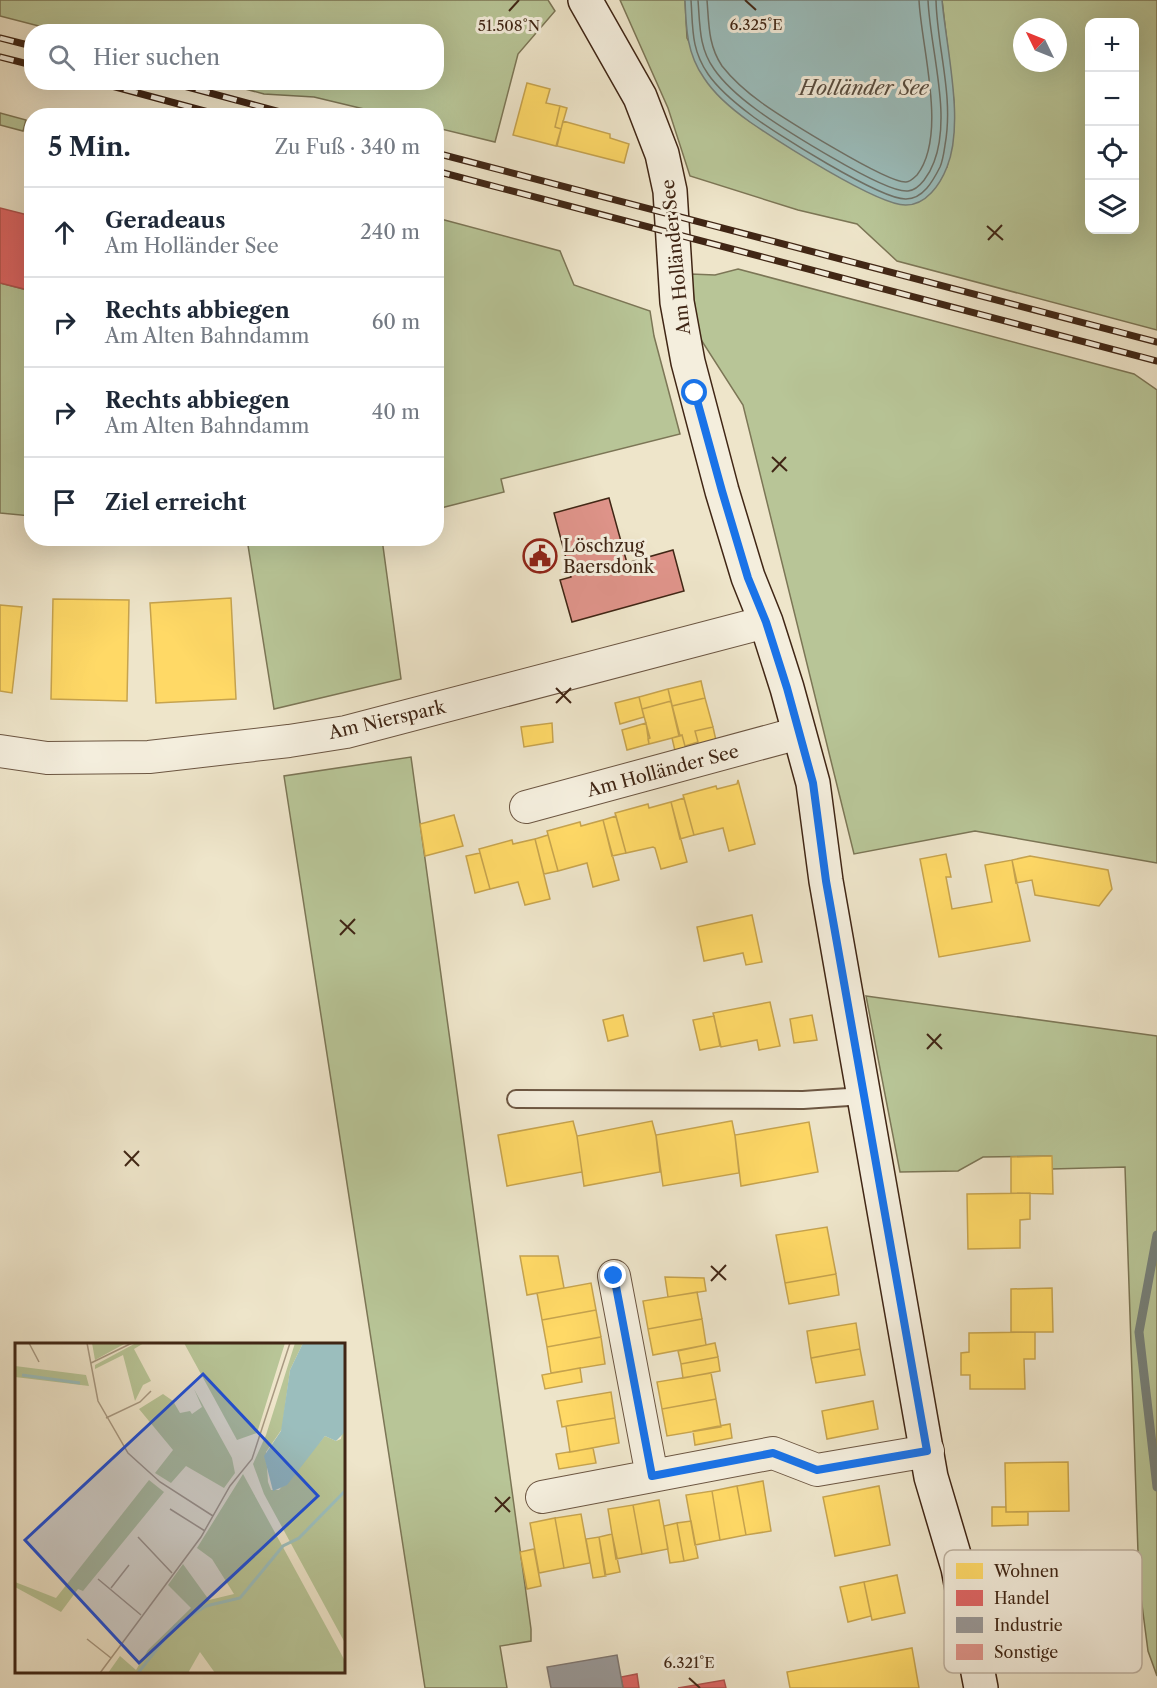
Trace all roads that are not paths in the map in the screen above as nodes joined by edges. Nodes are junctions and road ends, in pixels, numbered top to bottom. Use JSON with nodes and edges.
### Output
{"nodes":[{"id":1,"x":585,"y":0,"type":"edge"},
{"id":2,"x":766,"y":622,"type":"junction"},
{"id":3,"x":800,"y":733,"type":"junction"},
{"id":4,"x":0,"y":751,"type":"edge"},
{"id":5,"x":526,"y":807,"type":"dead end"},
{"id":6,"x":864,"y":1096,"type":"junction"},
{"id":7,"x":516,"y":1099,"type":"dead end"},
{"id":8,"x":614,"y":1276,"type":"dead end"},
{"id":9,"x":927,"y":1451,"type":"junction"},
{"id":10,"x":652,"y":1476,"type":"junction"},
{"id":11,"x":542,"y":1497,"type":"dead end"},
{"id":12,"x":953,"y":1550,"type":"edge"},
{"id":13,"x":978,"y":1673,"type":"edge"},
{"id":14,"x":981,"y":1688,"type":"edge"}],
"edges":[{"from":1,"to":2,"type":"street","name":"Am Holländer See"},
{"from":2,"to":3,"type":"street","name":"Am Holländer See"},
{"from":2,"to":4,"type":"street","name":"Am Nierspark"},
{"from":3,"to":5,"type":"street","name":"Am Holländer See"},
{"from":3,"to":6,"type":"street","name":"Am Holländer See"},
{"from":6,"to":7,"type":"lane"},
{"from":6,"to":9,"type":"street","name":"Am Holländer See"},
{"from":8,"to":10,"type":"street"},
{"from":9,"to":10,"type":"street"},
{"from":9,"to":12,"type":"street","name":"Am Holländer See"},
{"from":10,"to":11,"type":"street"},
{"from":13,"to":14,"type":"street","name":"Am Holländer See"}]}
